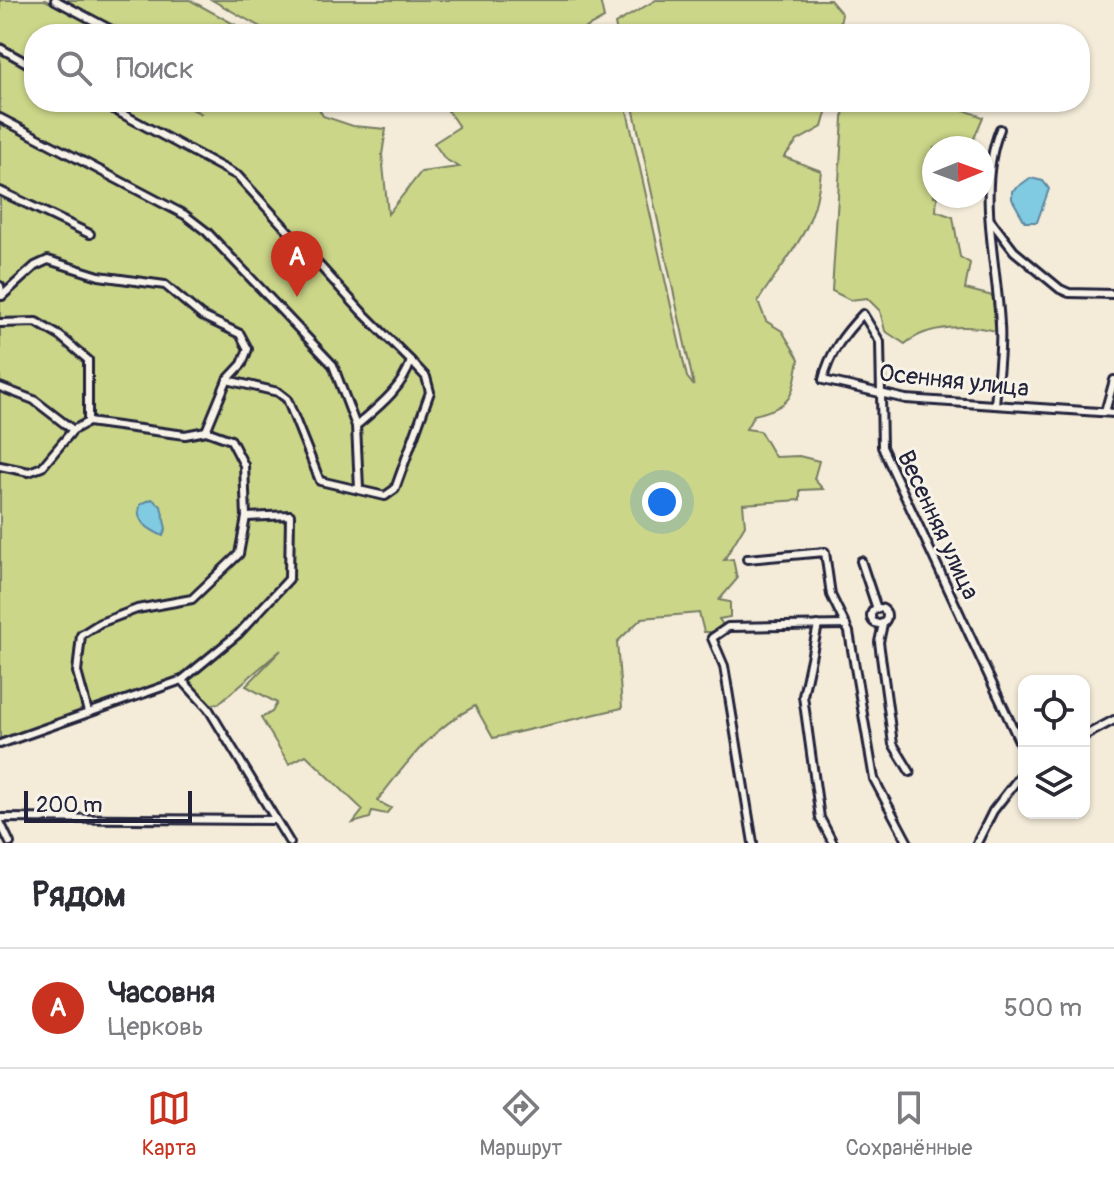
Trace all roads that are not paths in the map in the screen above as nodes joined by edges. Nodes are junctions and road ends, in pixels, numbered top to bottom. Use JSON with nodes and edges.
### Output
{"nodes":[{"id":1,"x":55,"y":0,"type":"edge"},
{"id":2,"x":100,"y":24,"type":"edge"},
{"id":3,"x":0,"y":48,"type":"edge"},
{"id":4,"x":24,"y":61,"type":"edge"},
{"id":5,"x":119,"y":112,"type":"edge"},
{"id":6,"x":0,"y":118,"type":"edge"},
{"id":7,"x":1000,"y":129,"type":"dead end"},
{"id":8,"x":0,"y":191,"type":"edge"},
{"id":9,"x":991,"y":221,"type":"junction"},
{"id":10,"x":90,"y":234,"type":"dead end"},
{"id":11,"x":0,"y":286,"type":"edge"},
{"id":12,"x":1114,"y":294,"type":"edge"},
{"id":13,"x":1,"y":297,"type":"edge"},
{"id":14,"x":863,"y":314,"type":"joint"},
{"id":15,"x":0,"y":323,"type":"edge"},
{"id":16,"x":411,"y":361,"type":"junction"},
{"id":17,"x":227,"y":380,"type":"junction"},
{"id":18,"x":1114,"y":380,"type":"edge"},
{"id":19,"x":0,"y":387,"type":"edge"},
{"id":20,"x":881,"y":394,"type":"junction"},
{"id":21,"x":995,"y":405,"type":"junction"},
{"id":22,"x":1105,"y":412,"type":"junction"},
{"id":23,"x":1114,"y":413,"type":"edge"},
{"id":24,"x":88,"y":422,"type":"junction"},
{"id":25,"x":356,"y":426,"type":"junction"},
{"id":26,"x":73,"y":430,"type":"junction"},
{"id":27,"x":206,"y":431,"type":"junction"},
{"id":28,"x":0,"y":466,"type":"edge"},
{"id":29,"x":359,"y":488,"type":"junction"},
{"id":30,"x":246,"y":517,"type":"junction"},
{"id":31,"x":747,"y":559,"type":"dead end"},
{"id":32,"x":861,"y":561,"type":"dead end"},
{"id":33,"x":877,"y":609,"type":"junction"},
{"id":34,"x":883,"y":624,"type":"junction"},
{"id":35,"x":818,"y":625,"type":"junction"},
{"id":36,"x":846,"y":625,"type":"junction"},
{"id":37,"x":182,"y":680,"type":"junction"},
{"id":38,"x":88,"y":712,"type":"junction"},
{"id":39,"x":1114,"y":720,"type":"edge"},
{"id":40,"x":1090,"y":733,"type":"edge"},
{"id":41,"x":1018,"y":739,"type":"edge"},
{"id":42,"x":0,"y":744,"type":"edge"},
{"id":43,"x":910,"y":772,"type":"dead end"},
{"id":44,"x":1018,"y":779,"type":"edge"},
{"id":45,"x":0,"y":820,"type":"edge"},
{"id":46,"x":273,"y":820,"type":"junction"},
{"id":47,"x":10,"y":843,"type":"edge"},
{"id":48,"x":290,"y":843,"type":"edge"},
{"id":49,"x":753,"y":843,"type":"edge"},
{"id":50,"x":833,"y":843,"type":"edge"},
{"id":51,"x":908,"y":843,"type":"edge"},
{"id":52,"x":977,"y":843,"type":"edge"}],
"edges":[{"from":1,"to":2,"type":"street"},
{"from":3,"to":4,"type":"street"},
{"from":5,"to":16,"type":"street"},
{"from":6,"to":25,"type":"street"},
{"from":7,"to":9,"type":"street"},
{"from":8,"to":10,"type":"street"},
{"from":9,"to":12,"type":"street"},
{"from":9,"to":21,"type":"street"},
{"from":11,"to":13,"type":"street"},
{"from":13,"to":17,"type":"street"},
{"from":14,"to":20,"type":"street","name":"Весенняя улица"},
{"from":14,"to":20,"type":"street","name":"Осенняя улица"},
{"from":15,"to":24,"type":"street"},
{"from":16,"to":25,"type":"street"},
{"from":16,"to":29,"type":"street"},
{"from":17,"to":27,"type":"street"},
{"from":17,"to":29,"type":"street"},
{"from":18,"to":22,"type":"street"},
{"from":19,"to":26,"type":"street"},
{"from":20,"to":21,"type":"street","name":"Осенняя улица"},
{"from":20,"to":41,"type":"street","name":"Весенняя улица"},
{"from":21,"to":22,"type":"street","name":"Осенняя улица"},
{"from":22,"to":23,"type":"street","name":"Осенняя улица"},
{"from":24,"to":26,"type":"street"},
{"from":24,"to":27,"type":"street"},
{"from":25,"to":29,"type":"street"},
{"from":26,"to":28,"type":"street"},
{"from":27,"to":30,"type":"street"},
{"from":30,"to":37,"type":"street"},
{"from":30,"to":38,"type":"street"},
{"from":31,"to":36,"type":"street"},
{"from":32,"to":33,"type":"street"},
{"from":33,"to":34,"type":"street"},
{"from":33,"to":34,"type":"street"},
{"from":34,"to":43,"type":"street"},
{"from":35,"to":36,"type":"street"},
{"from":35,"to":49,"type":"street"},
{"from":35,"to":50,"type":"street"},
{"from":36,"to":51,"type":"street"},
{"from":37,"to":38,"type":"street"},
{"from":37,"to":46,"type":"street"},
{"from":38,"to":42,"type":"street"},
{"from":39,"to":40,"type":"street"},
{"from":44,"to":52,"type":"street"},
{"from":45,"to":46,"type":"street"},
{"from":45,"to":47,"type":"street"},
{"from":46,"to":48,"type":"street"}]}
